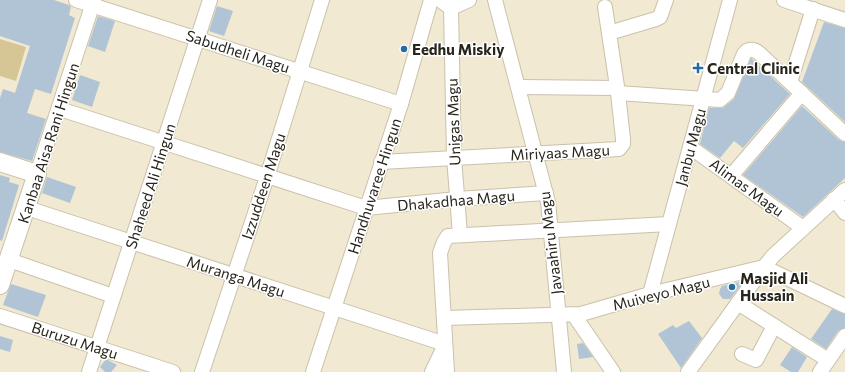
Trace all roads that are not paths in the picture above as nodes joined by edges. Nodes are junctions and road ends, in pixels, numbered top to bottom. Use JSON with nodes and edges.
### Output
{"nodes":[{"id":1,"x":76,"y":0,"type":"edge"},
{"id":2,"x":210,"y":0,"type":"edge"},
{"id":3,"x":322,"y":0,"type":"edge"},
{"id":4,"x":431,"y":0,"type":"edge"},
{"id":5,"x":469,"y":0,"type":"edge"},
{"id":6,"x":495,"y":0,"type":"edge"},
{"id":7,"x":666,"y":0,"type":"edge"},
{"id":8,"x":730,"y":0,"type":"edge"},
{"id":9,"x":784,"y":0,"type":"edge"},
{"id":10,"x":790,"y":0,"type":"edge"},
{"id":11,"x":93,"y":3,"type":"edge"},
{"id":12,"x":445,"y":4,"type":"edge"},
{"id":13,"x":605,"y":7,"type":"dead end"},
{"id":14,"x":813,"y":9,"type":"junction"},
{"id":15,"x":843,"y":16,"type":"edge"},
{"id":16,"x":609,"y":33,"type":"junction"},
{"id":17,"x":198,"y":38,"type":"junction"},
{"id":18,"x":299,"y":71,"type":"junction"},
{"id":19,"x":790,"y":82,"type":"junction"},
{"id":20,"x":519,"y":87,"type":"junction"},
{"id":21,"x":617,"y":90,"type":"junction"},
{"id":22,"x":802,"y":93,"type":"junction"},
{"id":23,"x":703,"y":99,"type":"junction"},
{"id":24,"x":401,"y":104,"type":"junction"},
{"id":25,"x":60,"y":109,"type":"junction"},
{"id":26,"x":845,"y":134,"type":"edge"},
{"id":27,"x":164,"y":143,"type":"junction"},
{"id":28,"x":690,"y":146,"type":"junction"},
{"id":29,"x":536,"y":154,"type":"junction"},
{"id":30,"x":454,"y":157,"type":"junction"},
{"id":31,"x":0,"y":162,"type":"edge"},
{"id":32,"x":381,"y":162,"type":"junction"},
{"id":33,"x":37,"y":174,"type":"junction"},
{"id":34,"x":267,"y":176,"type":"junction"},
{"id":35,"x":731,"y":176,"type":"junction"},
{"id":36,"x":845,"y":190,"type":"edge"},
{"id":37,"x":546,"y":193,"type":"junction"},
{"id":38,"x":457,"y":199,"type":"junction"},
{"id":39,"x":834,"y":199,"type":"junction"},
{"id":40,"x":26,"y":208,"type":"junction"},
{"id":41,"x":366,"y":208,"type":"junction"},
{"id":42,"x":845,"y":213,"type":"edge"},
{"id":43,"x":669,"y":224,"type":"junction"},
{"id":44,"x":804,"y":228,"type":"junction"},
{"id":45,"x":551,"y":230,"type":"junction"},
{"id":46,"x":460,"y":235,"type":"junction"},
{"id":47,"x":131,"y":242,"type":"junction"},
{"id":48,"x":9,"y":260,"type":"junction"},
{"id":49,"x":764,"y":267,"type":"junction"},
{"id":50,"x":233,"y":276,"type":"junction"},
{"id":51,"x":0,"y":285,"type":"edge"},
{"id":52,"x":650,"y":294,"type":"junction"},
{"id":53,"x":113,"y":296,"type":"junction"},
{"id":54,"x":738,"y":303,"type":"junction"},
{"id":55,"x":845,"y":306,"type":"edge"},
{"id":56,"x":334,"y":308,"type":"junction"},
{"id":57,"x":574,"y":314,"type":"junction"},
{"id":58,"x":0,"y":316,"type":"edge"},
{"id":59,"x":558,"y":316,"type":"junction"},
{"id":60,"x":445,"y":318,"type":"junction"},
{"id":61,"x":774,"y":326,"type":"junction"},
{"id":62,"x":845,"y":336,"type":"edge"},
{"id":63,"x":445,"y":344,"type":"junction"},
{"id":64,"x":97,"y":348,"type":"junction"},
{"id":65,"x":742,"y":354,"type":"dead end"},
{"id":66,"x":828,"y":360,"type":"junction"},
{"id":67,"x":89,"y":372,"type":"edge"},
{"id":68,"x":173,"y":372,"type":"edge"},
{"id":69,"x":202,"y":372,"type":"edge"},
{"id":70,"x":314,"y":372,"type":"edge"},
{"id":71,"x":432,"y":372,"type":"edge"},
{"id":72,"x":447,"y":372,"type":"edge"},
{"id":73,"x":564,"y":372,"type":"edge"},
{"id":74,"x":613,"y":372,"type":"edge"},
{"id":75,"x":688,"y":372,"type":"edge"},
{"id":76,"x":820,"y":372,"type":"edge"}],
"edges":[{"from":1,"to":11,"type":"street","name":"Sabudheli Magu"},
{"from":2,"to":17,"type":"street","name":"Shaheed Ali Hingun"},
{"from":3,"to":18,"type":"street","name":"Izzuddeen Magu"},
{"from":4,"to":24,"type":"street","name":"Handhuvaree Hingun"},
{"from":5,"to":12,"type":"street"},
{"from":6,"to":20,"type":"street","name":"Javaahiru Magu"},
{"from":7,"to":16,"type":"street"},
{"from":8,"to":23,"type":"street","name":"Janbu Magu"},
{"from":9,"to":14,"type":"street"},
{"from":10,"to":15,"type":"street"},
{"from":11,"to":17,"type":"street","name":"Sabudheli Magu"},
{"from":11,"to":25,"type":"street","name":"Kanbaa Aisa Rani Hingun"},
{"from":12,"to":30,"type":"street","name":"Unigas Magu"},
{"from":13,"to":16,"type":"street","name":"Miriyaas Magu"},
{"from":14,"to":15,"type":"street"},
{"from":14,"to":19,"type":"street"},
{"from":16,"to":21,"type":"street","name":"Miriyaas Magu"},
{"from":17,"to":18,"type":"street","name":"Sabudheli Magu"},
{"from":17,"to":27,"type":"street","name":"Shaheed Ali Hingun"},
{"from":18,"to":24,"type":"street","name":"Sabudheli Magu"},
{"from":18,"to":34,"type":"street","name":"Izzuddeen Magu"},
{"from":19,"to":22,"type":"street"},
{"from":19,"to":23,"type":"street"},
{"from":20,"to":21,"type":"street"},
{"from":20,"to":29,"type":"street","name":"Javaahiru Magu"},
{"from":21,"to":23,"type":"street"},
{"from":21,"to":29,"type":"street","name":"Miriyaas Magu"},
{"from":22,"to":26,"type":"street"},
{"from":22,"to":35,"type":"street"},
{"from":23,"to":28,"type":"street","name":"Janbu Magu"},
{"from":24,"to":32,"type":"street","name":"Handhuvaree Hingun"},
{"from":25,"to":27,"type":"street"},
{"from":25,"to":33,"type":"street","name":"Kanbaa Aisa Rani Hingun"},
{"from":27,"to":34,"type":"street"},
{"from":27,"to":47,"type":"street","name":"Shaheed Ali Hingun"},
{"from":28,"to":35,"type":"street","name":"Alimas Magu"},
{"from":28,"to":43,"type":"street","name":"Janbu Magu"},
{"from":29,"to":30,"type":"street","name":"Miriyaas Magu"},
{"from":29,"to":37,"type":"street","name":"Javaahiru Magu"},
{"from":30,"to":32,"type":"street","name":"Miriyaas Magu"},
{"from":30,"to":38,"type":"street","name":"Unigas Magu"},
{"from":31,"to":33,"type":"main road"},
{"from":32,"to":41,"type":"street","name":"Handhuvaree Hingun"},
{"from":33,"to":40,"type":"main road","name":"Kanbaa Aisa Rani Hingun"},
{"from":34,"to":41,"type":"street"},
{"from":34,"to":50,"type":"street","name":"Izzuddeen Magu"},
{"from":35,"to":44,"type":"street","name":"Alimas Magu"},
{"from":36,"to":39,"type":"street"},
{"from":37,"to":38,"type":"street","name":"Dhakadhaa Magu"},
{"from":37,"to":45,"type":"street","name":"Javaahiru Magu"},
{"from":38,"to":41,"type":"street","name":"Dhakadhaa Magu"},
{"from":38,"to":46,"type":"street","name":"Unigas Magu"},
{"from":39,"to":42,"type":"street"},
{"from":39,"to":44,"type":"street"},
{"from":40,"to":47,"type":"street","name":"Muranga Magu"},
{"from":40,"to":48,"type":"main road","name":"Kanbaa Aisa Rani Hingun"},
{"from":41,"to":56,"type":"street","name":"Handhuvaree Hingun"},
{"from":43,"to":45,"type":"street"},
{"from":43,"to":52,"type":"street","name":"Janbu Magu"},
{"from":44,"to":49,"type":"street"},
{"from":45,"to":46,"type":"street"},
{"from":45,"to":59,"type":"street","name":"Javaahiru Magu"},
{"from":46,"to":60,"type":"street"},
{"from":47,"to":50,"type":"street","name":"Muranga Magu"},
{"from":47,"to":53,"type":"street","name":"Shaheed Ali Hingun"},
{"from":48,"to":51,"type":"main road","name":"Kanbaa Aisa Rani Hingun"},
{"from":48,"to":53,"type":"street"},
{"from":49,"to":52,"type":"street","name":"Muiveyo Magu"},
{"from":49,"to":54,"type":"street"},
{"from":49,"to":55,"type":"street"},
{"from":50,"to":56,"type":"street","name":"Muranga Magu"},
{"from":50,"to":69,"type":"street","name":"Izzuddeen Magu"},
{"from":52,"to":57,"type":"street","name":"Muiveyo Magu"},
{"from":53,"to":64,"type":"street","name":"Shaheed Ali Hingun"},
{"from":54,"to":61,"type":"street"},
{"from":54,"to":75,"type":"street"},
{"from":56,"to":63,"type":"street","name":"Muranga Magu"},
{"from":56,"to":70,"type":"street","name":"Handhuvaree Hingun"},
{"from":57,"to":59,"type":"street","name":"Muiveyo Magu"},
{"from":57,"to":74,"type":"street"},
{"from":58,"to":64,"type":"street","name":"Buruzu Magu"},
{"from":59,"to":60,"type":"street","name":"Muiveyo Magu"},
{"from":59,"to":73,"type":"street","name":"Javaahiru Magu"},
{"from":60,"to":63,"type":"street"},
{"from":61,"to":65,"type":"street"},
{"from":61,"to":66,"type":"street"},
{"from":62,"to":66,"type":"street"},
{"from":63,"to":71,"type":"street"},
{"from":63,"to":72,"type":"street"},
{"from":64,"to":67,"type":"street","name":"Shaheed Ali Hingun"},
{"from":64,"to":68,"type":"street","name":"Buruzu Magu"},
{"from":66,"to":76,"type":"street"}]}
